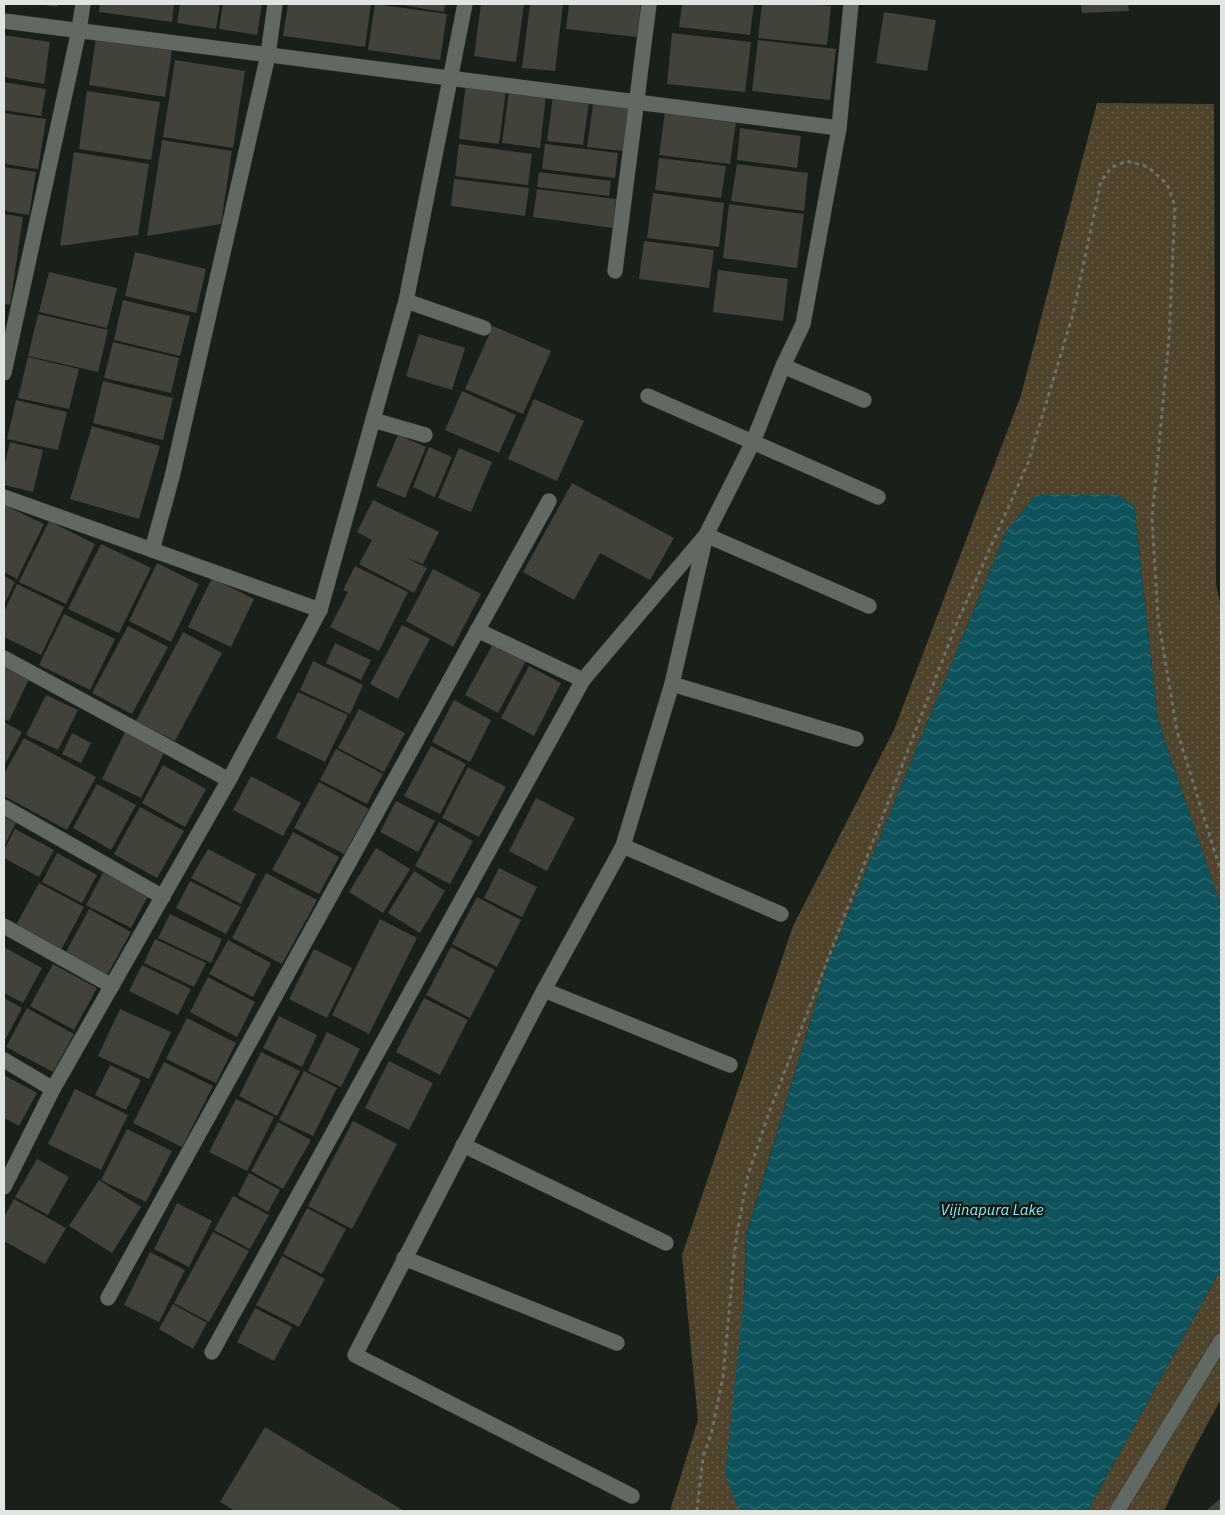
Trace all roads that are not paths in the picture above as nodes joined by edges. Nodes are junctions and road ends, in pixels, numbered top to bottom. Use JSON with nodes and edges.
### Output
{"nodes":[{"id":1,"x":83,"y":4,"type":"edge"},
{"id":2,"x":275,"y":4,"type":"edge"},
{"id":3,"x":465,"y":4,"type":"edge"},
{"id":4,"x":649,"y":4,"type":"edge"},
{"id":5,"x":852,"y":4,"type":"edge"},
{"id":6,"x":4,"y":21,"type":"edge"},
{"id":7,"x":79,"y":30,"type":"junction"},
{"id":8,"x":268,"y":55,"type":"junction"},
{"id":9,"x":451,"y":78,"type":"junction"},
{"id":10,"x":637,"y":102,"type":"junction"},
{"id":11,"x":839,"y":128,"type":"junction"},
{"id":12,"x":615,"y":271,"type":"dead end"},
{"id":13,"x":406,"y":301,"type":"junction"},
{"id":14,"x":484,"y":328,"type":"dead end"},
{"id":15,"x":783,"y":366,"type":"junction"},
{"id":16,"x":4,"y":373,"type":"edge"},
{"id":17,"x":648,"y":396,"type":"dead end"},
{"id":18,"x":864,"y":400,"type":"dead end"},
{"id":19,"x":373,"y":420,"type":"junction"},
{"id":20,"x":425,"y":436,"type":"dead end"},
{"id":21,"x":753,"y":442,"type":"junction"},
{"id":22,"x":4,"y":497,"type":"edge"},
{"id":23,"x":878,"y":497,"type":"dead end"},
{"id":24,"x":549,"y":501,"type":"dead end"},
{"id":25,"x":706,"y":535,"type":"junction"},
{"id":26,"x":152,"y":550,"type":"junction"},
{"id":27,"x":869,"y":606,"type":"dead end"},
{"id":28,"x":320,"y":610,"type":"junction"},
{"id":29,"x":477,"y":630,"type":"junction"},
{"id":30,"x":4,"y":658,"type":"edge"},
{"id":31,"x":584,"y":680,"type":"junction"},
{"id":32,"x":672,"y":684,"type":"junction"},
{"id":33,"x":856,"y":739,"type":"dead end"},
{"id":34,"x":229,"y":780,"type":"junction"},
{"id":35,"x":4,"y":807,"type":"edge"},
{"id":36,"x":623,"y":846,"type":"junction"},
{"id":37,"x":163,"y":896,"type":"junction"},
{"id":38,"x":780,"y":914,"type":"dead end"},
{"id":39,"x":4,"y":926,"type":"edge"},
{"id":40,"x":112,"y":986,"type":"junction"},
{"id":41,"x":544,"y":990,"type":"junction"},
{"id":42,"x":4,"y":1060,"type":"edge"},
{"id":43,"x":730,"y":1065,"type":"dead end"},
{"id":44,"x":54,"y":1089,"type":"junction"},
{"id":45,"x":463,"y":1146,"type":"junction"},
{"id":46,"x":6,"y":1178,"type":"edge"},
{"id":47,"x":666,"y":1243,"type":"dead end"},
{"id":48,"x":404,"y":1258,"type":"junction"},
{"id":49,"x":108,"y":1298,"type":"dead end"},
{"id":50,"x":1221,"y":1341,"type":"edge"},
{"id":51,"x":617,"y":1343,"type":"dead end"},
{"id":52,"x":212,"y":1352,"type":"dead end"},
{"id":53,"x":632,"y":1496,"type":"dead end"},
{"id":54,"x":1117,"y":1511,"type":"edge"}],
"edges":[{"from":1,"to":7,"type":"street"},
{"from":2,"to":8,"type":"street"},
{"from":3,"to":9,"type":"street"},
{"from":4,"to":10,"type":"street"},
{"from":5,"to":11,"type":"street"},
{"from":6,"to":7,"type":"street"},
{"from":7,"to":8,"type":"street"},
{"from":7,"to":16,"type":"street"},
{"from":8,"to":9,"type":"street"},
{"from":8,"to":26,"type":"street"},
{"from":9,"to":10,"type":"street"},
{"from":9,"to":13,"type":"street"},
{"from":10,"to":11,"type":"street"},
{"from":10,"to":12,"type":"street"},
{"from":11,"to":15,"type":"street"},
{"from":13,"to":14,"type":"street"},
{"from":13,"to":19,"type":"street"},
{"from":15,"to":18,"type":"street"},
{"from":15,"to":21,"type":"street"},
{"from":17,"to":21,"type":"street"},
{"from":19,"to":20,"type":"street"},
{"from":19,"to":28,"type":"street"},
{"from":21,"to":23,"type":"street"},
{"from":21,"to":25,"type":"street"},
{"from":22,"to":26,"type":"street"},
{"from":24,"to":29,"type":"street"},
{"from":25,"to":27,"type":"street"},
{"from":25,"to":31,"type":"street"},
{"from":25,"to":32,"type":"street"},
{"from":26,"to":28,"type":"street"},
{"from":28,"to":34,"type":"street"},
{"from":29,"to":31,"type":"street"},
{"from":29,"to":49,"type":"street"},
{"from":30,"to":34,"type":"street"},
{"from":31,"to":52,"type":"street"},
{"from":32,"to":33,"type":"street"},
{"from":32,"to":36,"type":"street"},
{"from":34,"to":37,"type":"street"},
{"from":35,"to":37,"type":"street"},
{"from":36,"to":38,"type":"street"},
{"from":36,"to":41,"type":"street"},
{"from":37,"to":40,"type":"street"},
{"from":39,"to":40,"type":"street"},
{"from":40,"to":44,"type":"street"},
{"from":41,"to":43,"type":"street"},
{"from":41,"to":45,"type":"street"},
{"from":42,"to":44,"type":"street"},
{"from":44,"to":46,"type":"street"},
{"from":45,"to":47,"type":"street"},
{"from":45,"to":48,"type":"street"},
{"from":48,"to":51,"type":"street"},
{"from":48,"to":53,"type":"street"},
{"from":50,"to":54,"type":"street"}]}
